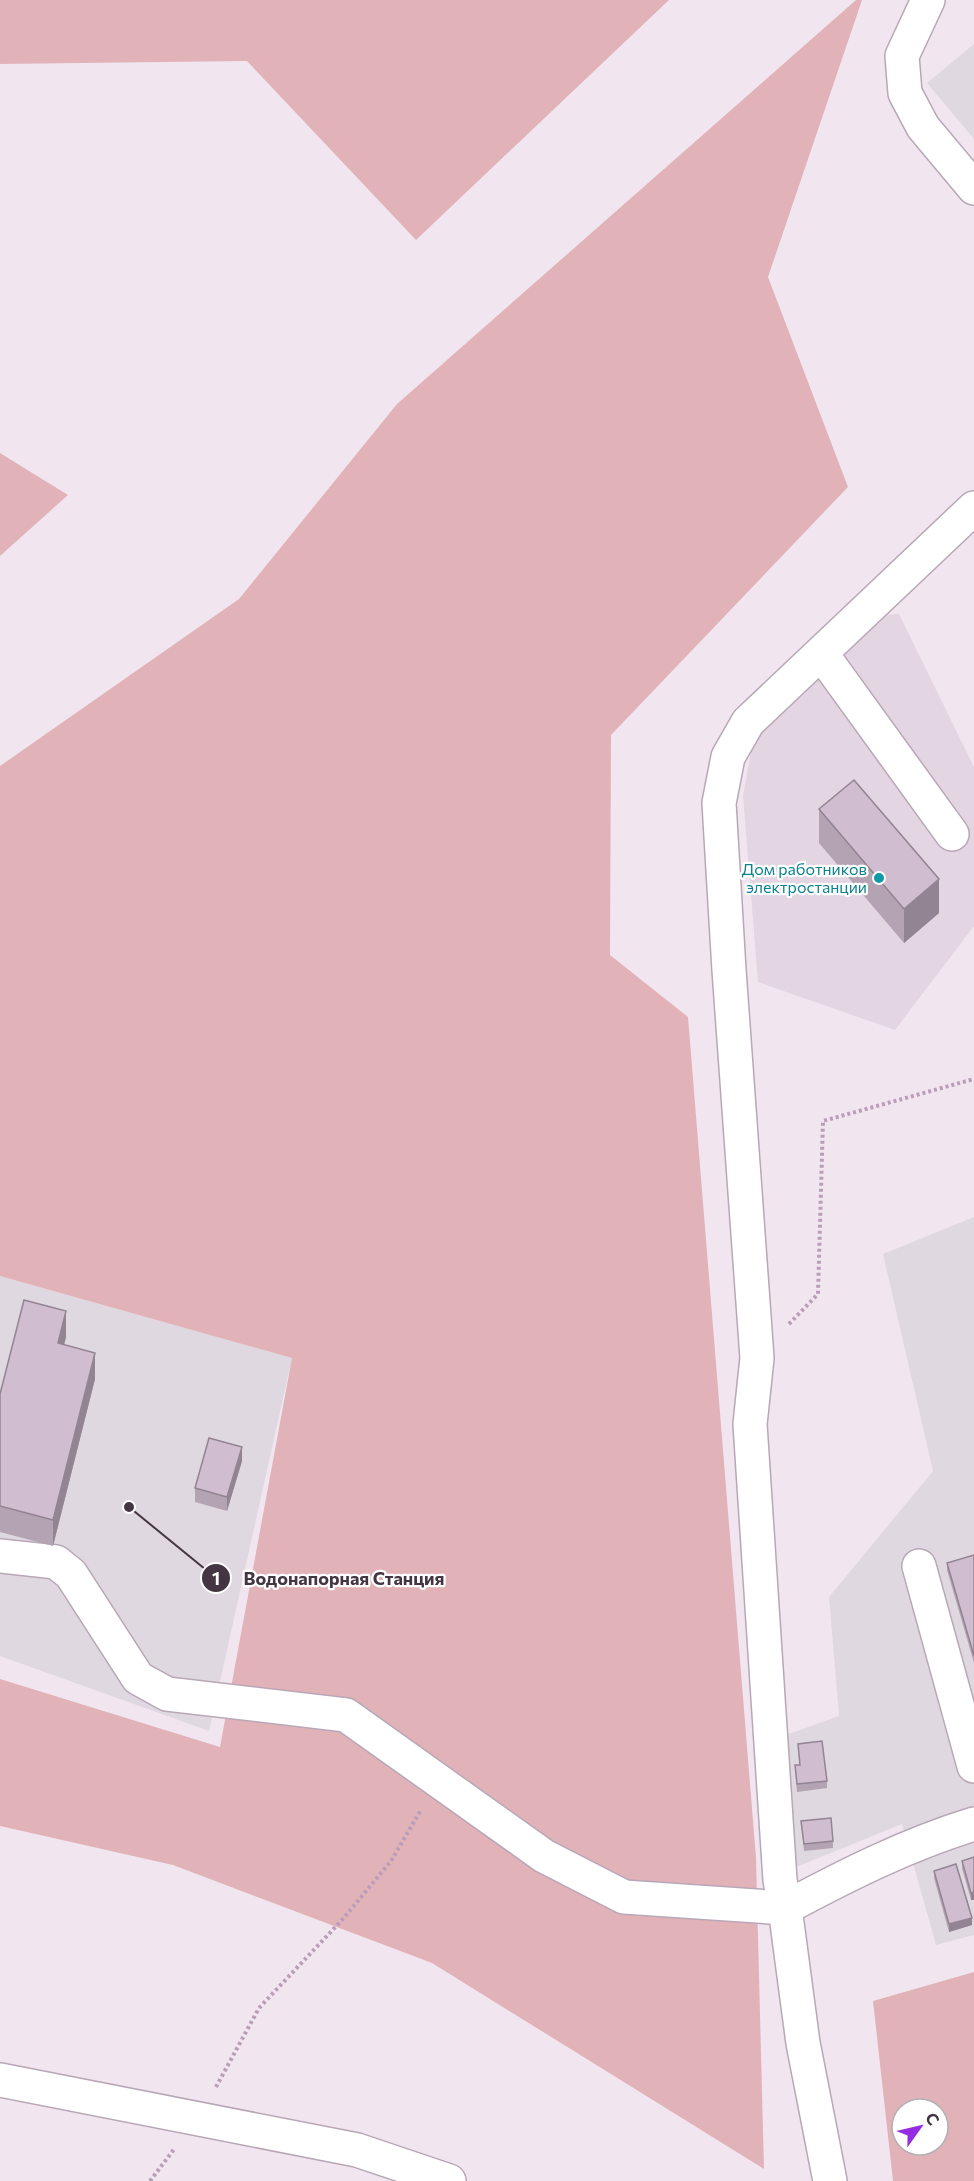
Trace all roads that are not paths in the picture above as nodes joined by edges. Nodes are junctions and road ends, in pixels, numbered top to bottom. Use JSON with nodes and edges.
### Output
{"nodes":[{"id":1,"x":928,"y":0,"type":"edge"},
{"id":2,"x":974,"y":188,"type":"edge"},
{"id":3,"x":974,"y":508,"type":"edge"},
{"id":4,"x":821,"y":653,"type":"junction"},
{"id":5,"x":952,"y":834,"type":"dead end"},
{"id":6,"x":0,"y":1556,"type":"edge"},
{"id":7,"x":919,"y":1566,"type":"dead end"},
{"id":8,"x":974,"y":1766,"type":"edge"},
{"id":9,"x":974,"y":1824,"type":"edge"},
{"id":10,"x":785,"y":1908,"type":"junction"},
{"id":11,"x":0,"y":2080,"type":"edge"},
{"id":12,"x":449,"y":2181,"type":"edge"},
{"id":13,"x":830,"y":2181,"type":"edge"}],
"edges":[{"from":1,"to":2,"type":"street"},
{"from":3,"to":4,"type":"street"},
{"from":4,"to":5,"type":"street"},
{"from":4,"to":10,"type":"street"},
{"from":6,"to":10,"type":"street"},
{"from":7,"to":8,"type":"street"},
{"from":9,"to":10,"type":"street"},
{"from":10,"to":13,"type":"street"},
{"from":11,"to":12,"type":"street"}]}
